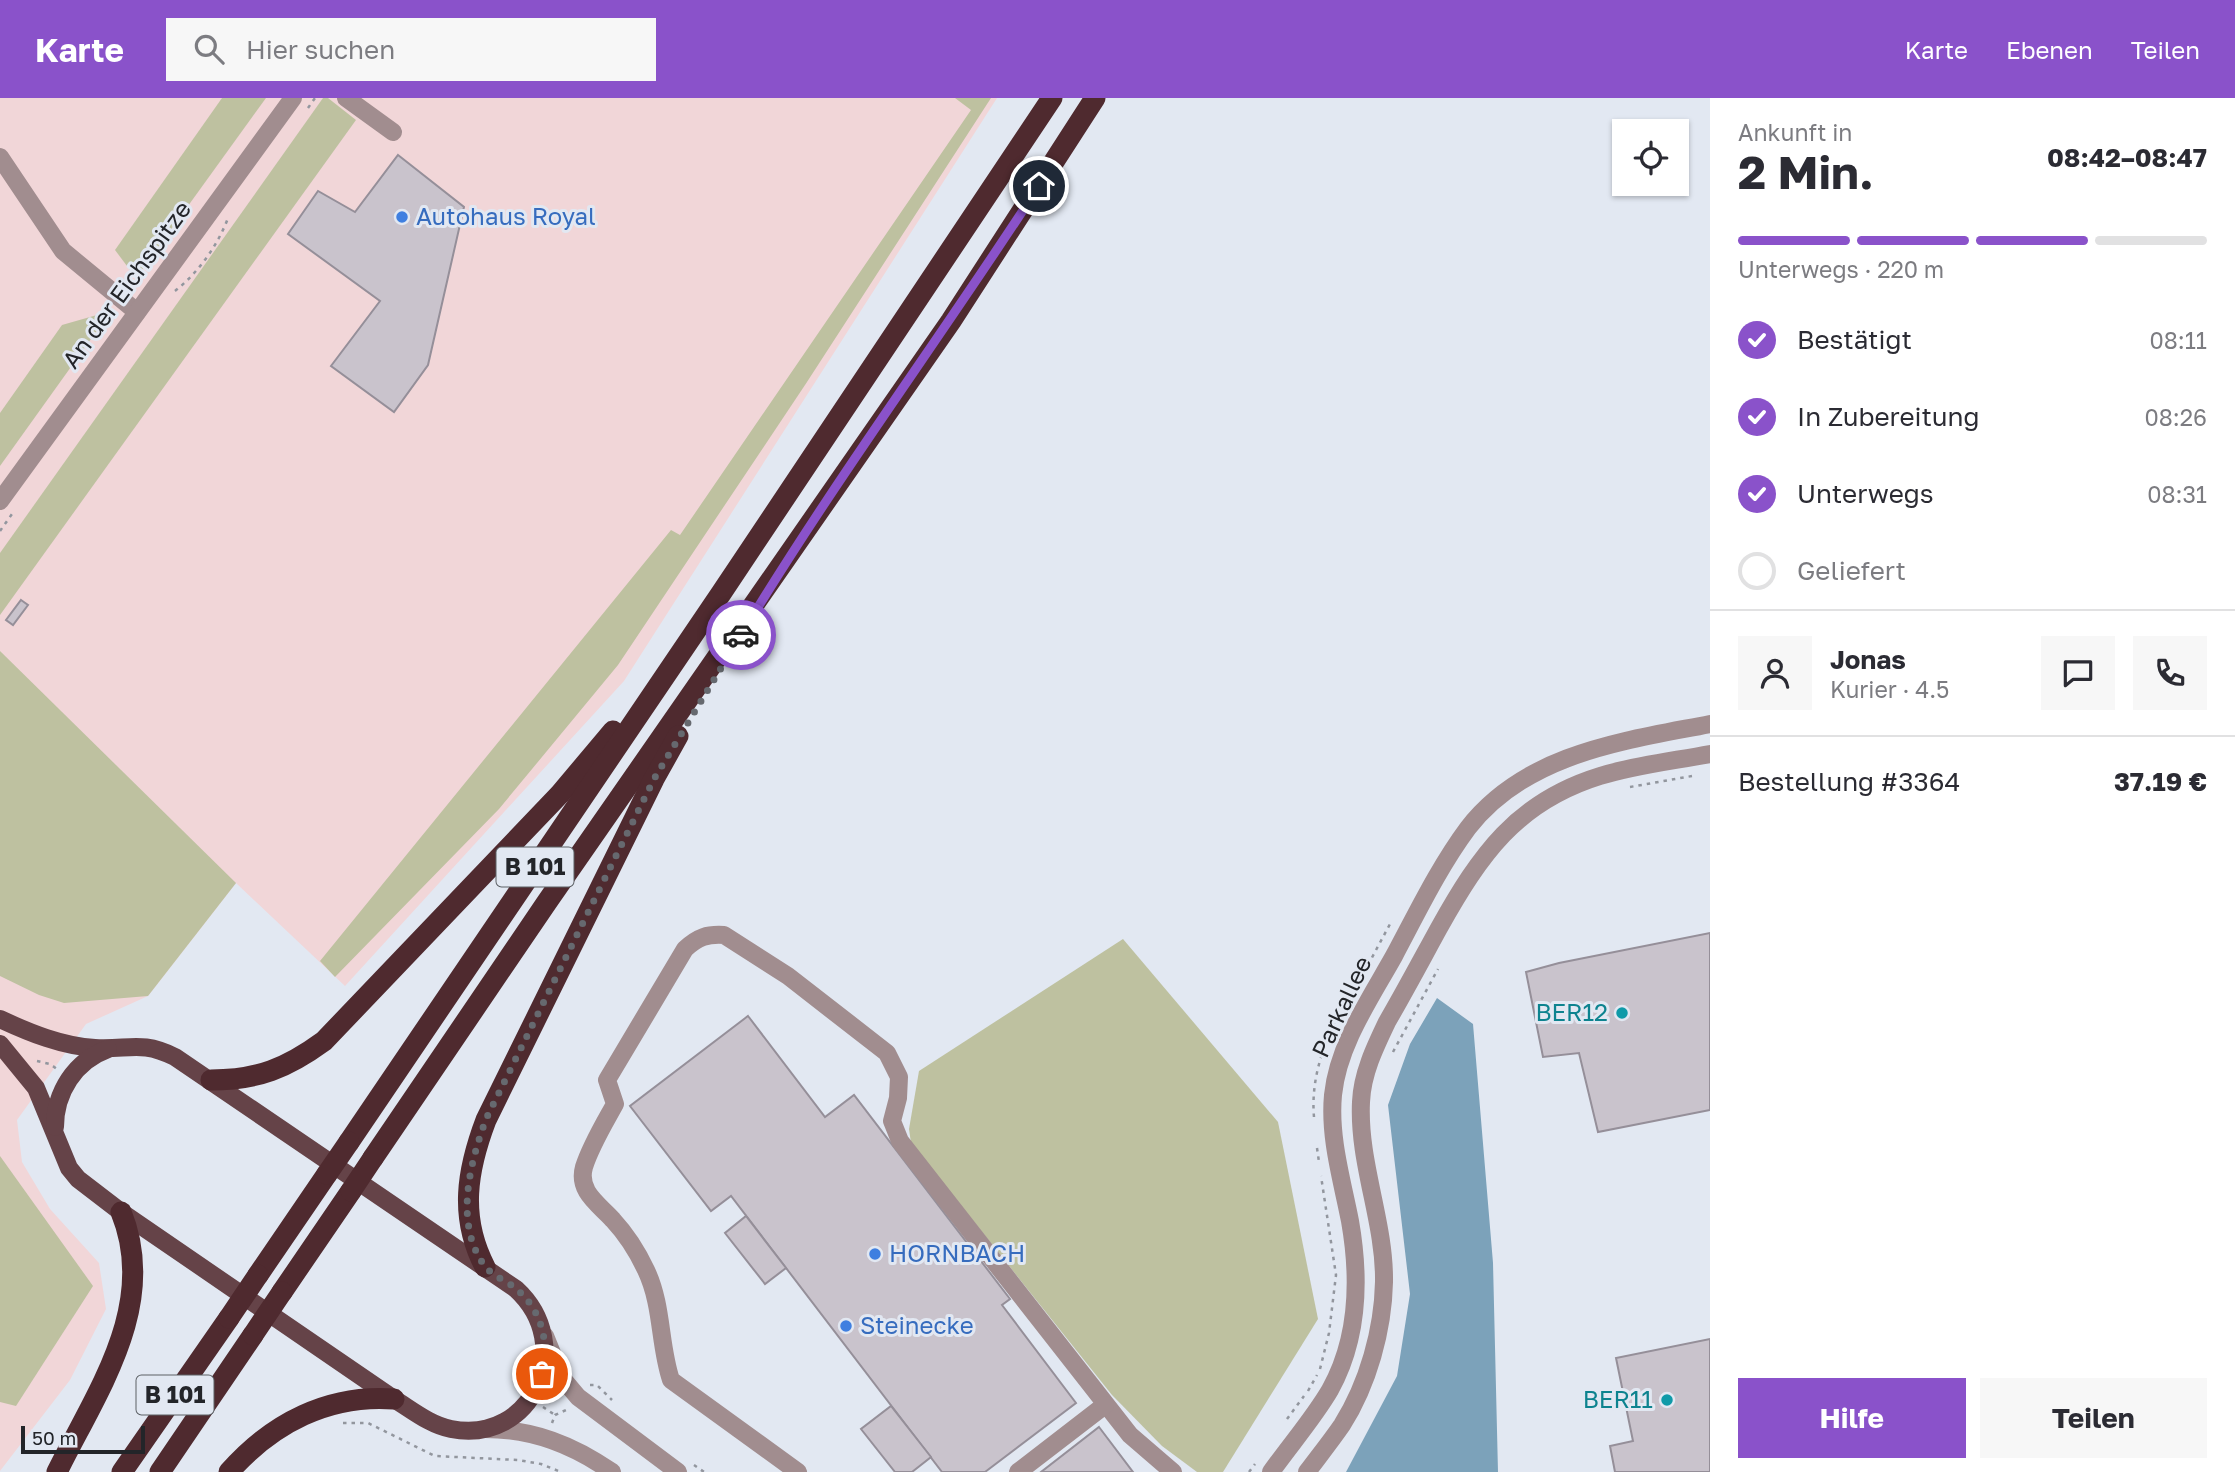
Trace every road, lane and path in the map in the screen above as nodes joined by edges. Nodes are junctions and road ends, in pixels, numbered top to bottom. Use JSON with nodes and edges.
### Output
{"nodes":[{"id":1,"x":293,"y":98,"type":"edge"},
{"id":2,"x":345,"y":98,"type":"edge"},
{"id":3,"x":1052,"y":98,"type":"edge"},
{"id":4,"x":1095,"y":98,"type":"edge"},
{"id":5,"x":393,"y":132,"type":"dead end"},
{"id":6,"x":0,"y":157,"type":"edge"},
{"id":7,"x":204,"y":245,"type":"dead end"},
{"id":8,"x":211,"y":250,"type":"dead end"},
{"id":9,"x":137,"y":312,"type":"junction"},
{"id":10,"x":0,"y":501,"type":"edge"},
{"id":11,"x":786,"y":560,"type":"junction"},
{"id":12,"x":722,"y":592,"type":"junction"},
{"id":13,"x":1710,"y":724,"type":"edge"},
{"id":14,"x":1710,"y":754,"type":"edge"},
{"id":15,"x":1699,"y":775,"type":"dead end"},
{"id":16,"x":1630,"y":787,"type":"dead end"},
{"id":17,"x":1391,"y":922,"type":"dead end"},
{"id":18,"x":1367,"y":967,"type":"dead end"},
{"id":19,"x":1439,"y":968,"type":"dead end"},
{"id":20,"x":1342,"y":1012,"type":"dead end"},
{"id":21,"x":0,"y":1019,"type":"edge"},
{"id":22,"x":0,"y":1044,"type":"edge"},
{"id":23,"x":115,"y":1047,"type":"junction"},
{"id":24,"x":1393,"y":1054,"type":"dead end"},
{"id":25,"x":29,"y":1063,"type":"dead end"},
{"id":26,"x":55,"y":1068,"type":"dead end"},
{"id":27,"x":211,"y":1080,"type":"junction"},
{"id":28,"x":1314,"y":1118,"type":"dead end"},
{"id":29,"x":56,"y":1138,"type":"junction"},
{"id":30,"x":1316,"y":1140,"type":"dead end"},
{"id":31,"x":1319,"y":1163,"type":"dead end"},
{"id":32,"x":1321,"y":1174,"type":"dead end"},
{"id":33,"x":121,"y":1212,"type":"junction"},
{"id":34,"x":485,"y":1267,"type":"junction"},
{"id":35,"x":544,"y":1333,"type":"junction"},
{"id":36,"x":394,"y":1399,"type":"junction"},
{"id":37,"x":1105,"y":1405,"type":"junction"},
{"id":38,"x":342,"y":1423,"type":"dead end"},
{"id":39,"x":1285,"y":1423,"type":"dead end"},
{"id":40,"x":482,"y":1429,"type":"junction"},
{"id":41,"x":1264,"y":1467,"type":"edge"},
{"id":42,"x":57,"y":1472,"type":"edge"},
{"id":43,"x":122,"y":1472,"type":"edge"},
{"id":44,"x":160,"y":1472,"type":"edge"},
{"id":45,"x":229,"y":1472,"type":"edge"},
{"id":46,"x":561,"y":1472,"type":"edge"},
{"id":47,"x":612,"y":1472,"type":"edge"},
{"id":48,"x":678,"y":1472,"type":"edge"},
{"id":49,"x":798,"y":1472,"type":"edge"},
{"id":50,"x":1017,"y":1472,"type":"edge"},
{"id":51,"x":1173,"y":1472,"type":"edge"},
{"id":52,"x":1249,"y":1472,"type":"edge"},
{"id":53,"x":1307,"y":1472,"type":"edge"}],
"edges":[{"from":1,"to":9,"type":"street","name":"An der Eichspitze"},
{"from":2,"to":5,"type":"street"},
{"from":3,"to":12,"type":"highway","number":"B 101"},
{"from":4,"to":11,"type":"highway","number":"B 101"},
{"from":6,"to":9,"type":"street"},
{"from":7,"to":8,"type":"path"},
{"from":9,"to":10,"type":"street","name":"An der Eichspitze"},
{"from":11,"to":34,"type":"highway"},
{"from":11,"to":44,"type":"highway","number":"B 101","bridge":true},
{"from":12,"to":27,"type":"highway"},
{"from":12,"to":43,"type":"highway","number":"B 101","bridge":true},
{"from":13,"to":41,"type":"street","name":"Parkallee"},
{"from":14,"to":53,"type":"street","name":"Parkallee"},
{"from":15,"to":16,"type":"path"},
{"from":17,"to":18,"type":"path"},
{"from":19,"to":24,"type":"path"},
{"from":20,"to":28,"type":"path"},
{"from":21,"to":23,"type":"main road"},
{"from":22,"to":29,"type":"main road"},
{"from":23,"to":27,"type":"main road"},
{"from":23,"to":29,"type":"main road"},
{"from":25,"to":26,"type":"path"},
{"from":27,"to":34,"type":"main road"},
{"from":29,"to":33,"type":"main road"},
{"from":30,"to":31,"type":"path"},
{"from":32,"to":39,"type":"path"},
{"from":33,"to":36,"type":"main road"},
{"from":33,"to":42,"type":"highway"},
{"from":34,"to":35,"type":"main road"},
{"from":35,"to":40,"type":"main road"},
{"from":35,"to":48,"type":"street"},
{"from":36,"to":40,"type":"main road"},
{"from":36,"to":45,"type":"highway"},
{"from":37,"to":49,"type":"street"},
{"from":37,"to":50,"type":"street"},
{"from":37,"to":51,"type":"street"},
{"from":38,"to":46,"type":"path"},
{"from":40,"to":47,"type":"street"},
{"from":41,"to":52,"type":"path"}]}
